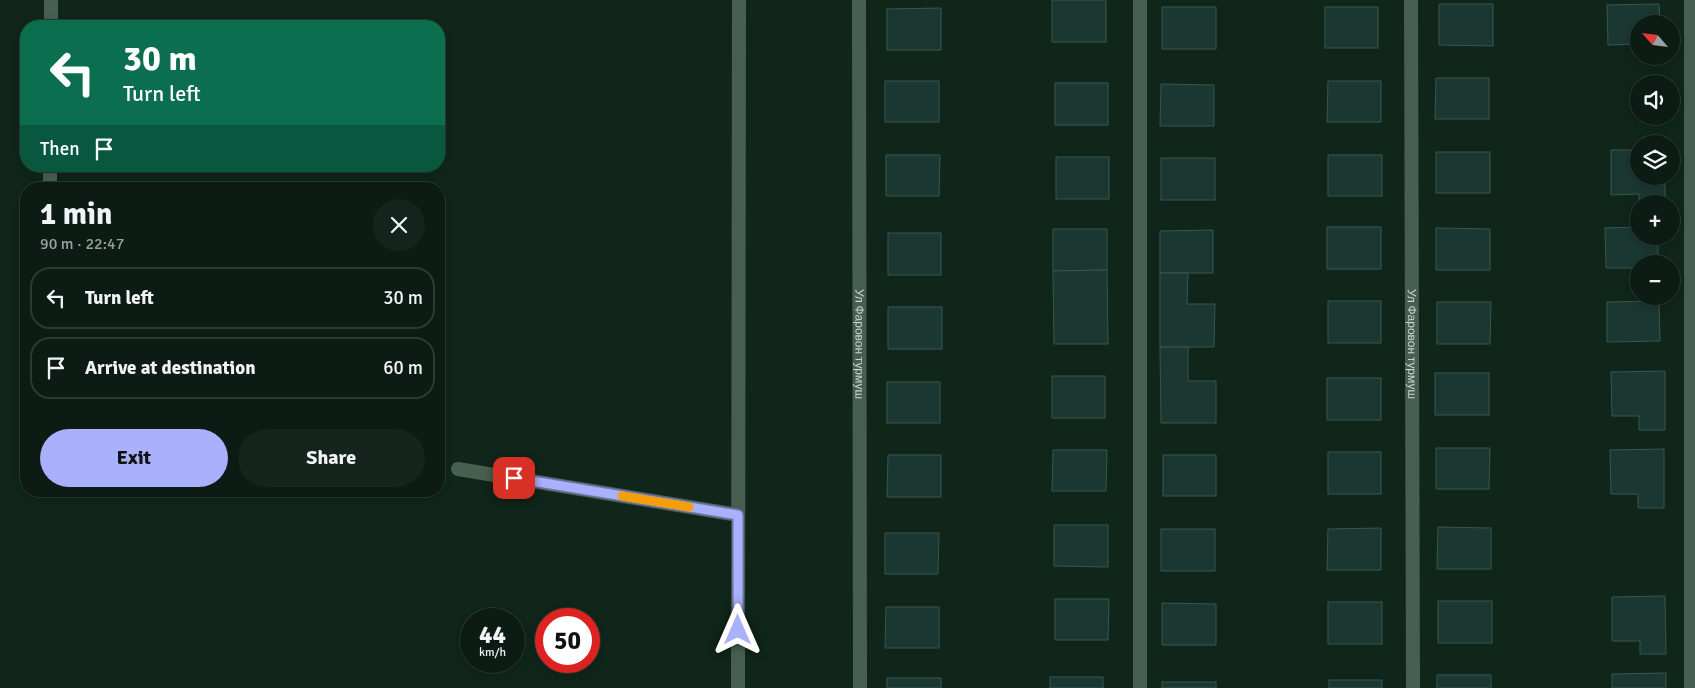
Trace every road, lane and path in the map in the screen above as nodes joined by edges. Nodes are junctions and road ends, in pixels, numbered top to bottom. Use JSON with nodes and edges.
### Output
{"nodes":[{"id":1,"x":51,"y":0,"type":"edge"},
{"id":2,"x":739,"y":0,"type":"edge"},
{"id":3,"x":860,"y":0,"type":"edge"},
{"id":4,"x":1140,"y":0,"type":"edge"},
{"id":5,"x":1411,"y":0,"type":"edge"},
{"id":6,"x":1691,"y":0,"type":"edge"},
{"id":7,"x":51,"y":20,"type":"edge"},
{"id":8,"x":458,"y":469,"type":"dead end"},
{"id":9,"x":738,"y":515,"type":"junction"},
{"id":10,"x":738,"y":688,"type":"edge"},
{"id":11,"x":860,"y":688,"type":"edge"},
{"id":12,"x":1140,"y":688,"type":"edge"},
{"id":13,"x":1413,"y":688,"type":"edge"},
{"id":14,"x":1691,"y":688,"type":"edge"}],
"edges":[{"from":1,"to":7,"type":"street"},
{"from":2,"to":9,"type":"street"},
{"from":3,"to":11,"type":"street","name":"Ул Фаровон турмуш"},
{"from":4,"to":12,"type":"street"},
{"from":5,"to":13,"type":"street","name":"Ул Фаровон турмуш"},
{"from":6,"to":14,"type":"street"},
{"from":8,"to":9,"type":"street"},
{"from":9,"to":10,"type":"street"}]}
